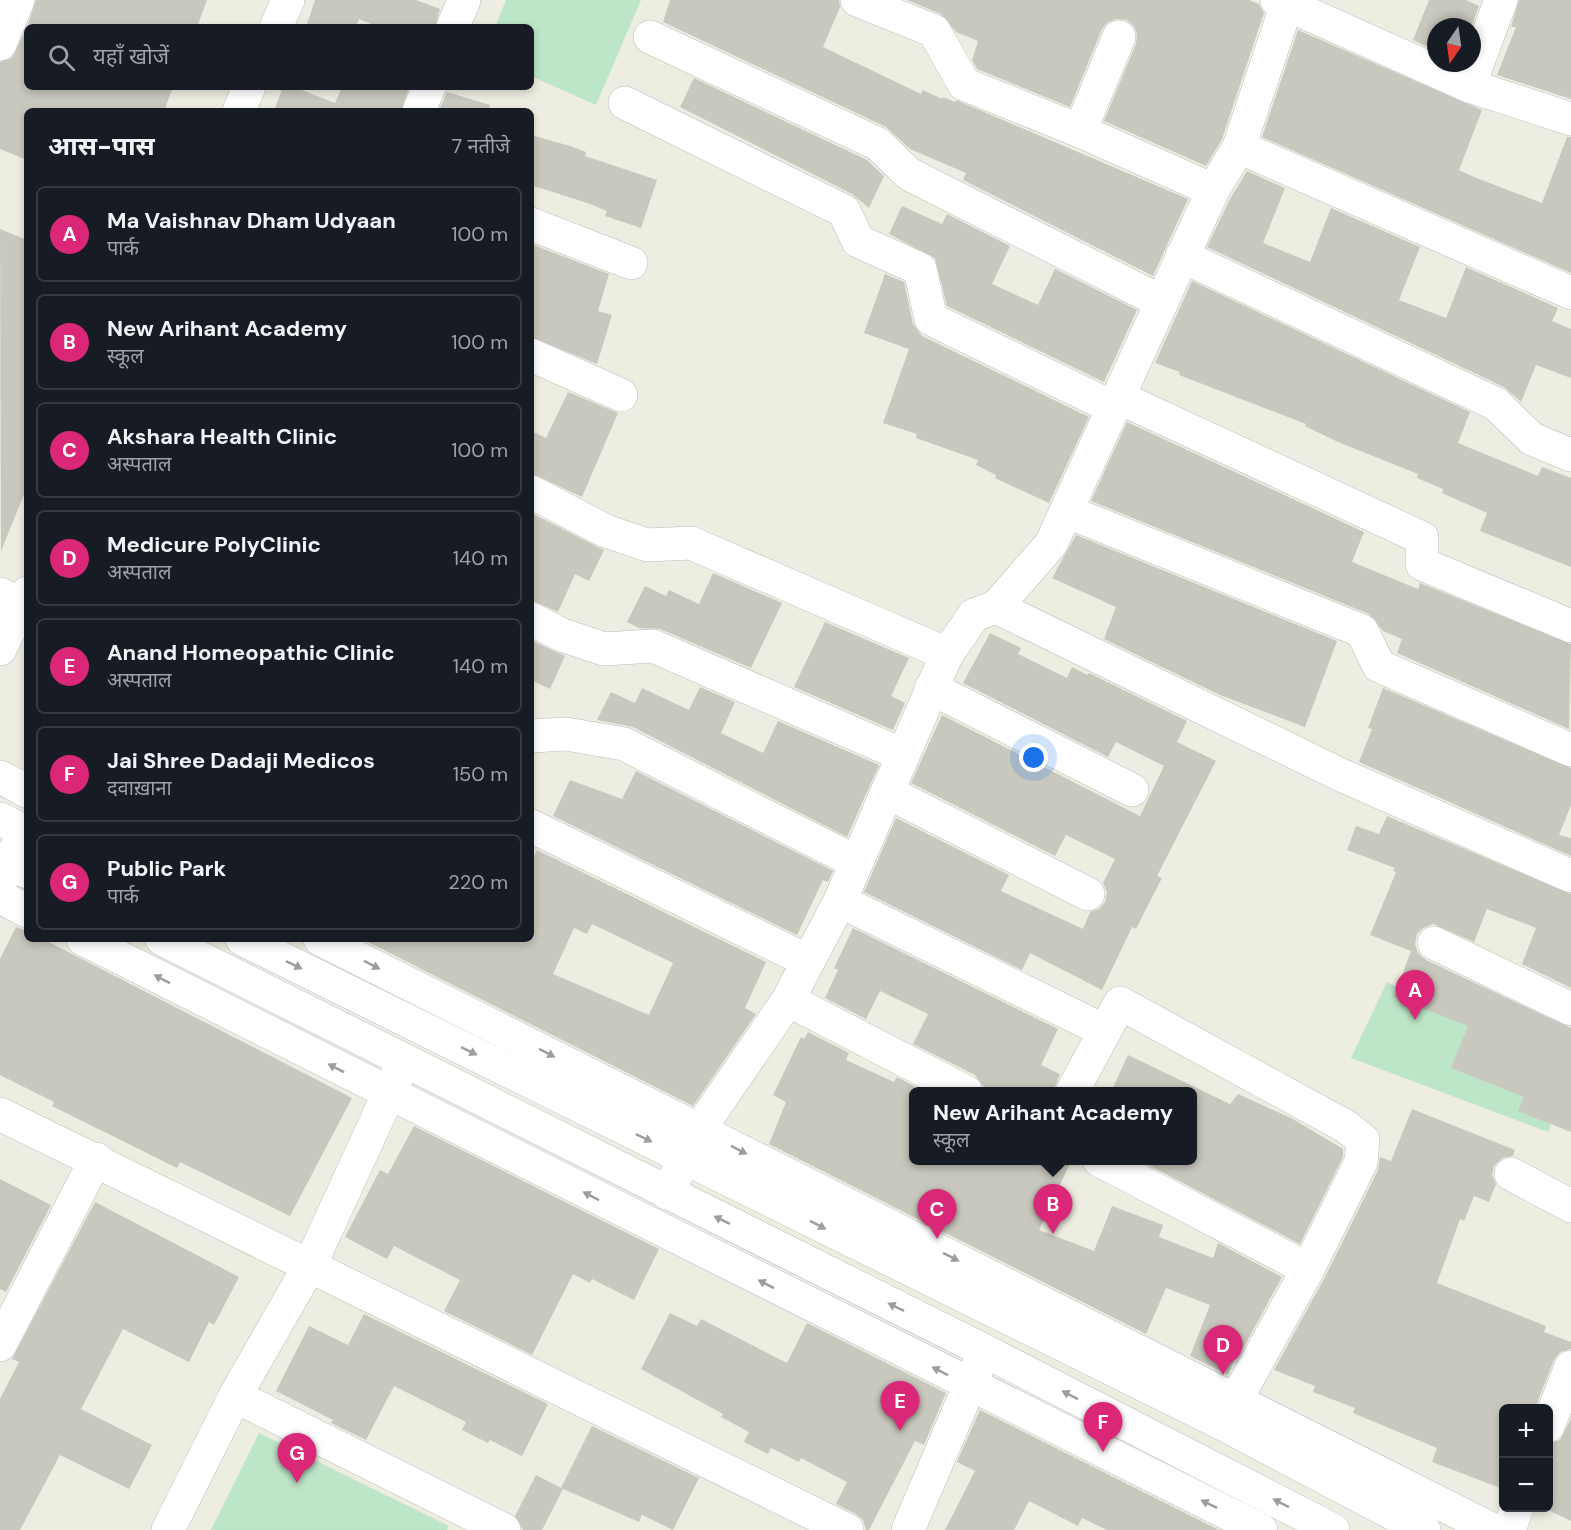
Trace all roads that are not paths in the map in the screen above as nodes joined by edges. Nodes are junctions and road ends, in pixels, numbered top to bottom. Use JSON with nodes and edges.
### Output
{"nodes":[{"id":1,"x":18,"y":0,"type":"edge"},
{"id":2,"x":288,"y":0,"type":"edge"},
{"id":3,"x":464,"y":0,"type":"edge"},
{"id":4,"x":857,"y":0,"type":"edge"},
{"id":5,"x":1501,"y":0,"type":"edge"},
{"id":6,"x":1282,"y":2,"type":"edge"},
{"id":7,"x":277,"y":24,"type":"edge"},
{"id":8,"x":454,"y":24,"type":"edge"},
{"id":9,"x":650,"y":37,"type":"dead end"},
{"id":10,"x":1119,"y":37,"type":"dead end"},
{"id":11,"x":0,"y":44,"type":"edge"},
{"id":12,"x":1469,"y":86,"type":"junction"},
{"id":13,"x":248,"y":90,"type":"edge"},
{"id":14,"x":428,"y":90,"type":"edge"},
{"id":15,"x":625,"y":103,"type":"dead end"},
{"id":16,"x":240,"y":108,"type":"edge"},
{"id":17,"x":420,"y":108,"type":"edge"},
{"id":18,"x":1571,"y":119,"type":"edge"},
{"id":19,"x":1080,"y":131,"type":"junction"},
{"id":20,"x":1239,"y":147,"type":"junction"},
{"id":21,"x":1213,"y":190,"type":"junction"},
{"id":22,"x":534,"y":225,"type":"edge"},
{"id":23,"x":1182,"y":256,"type":"junction"},
{"id":24,"x":631,"y":262,"type":"dead end"},
{"id":25,"x":1571,"y":293,"type":"edge"},
{"id":26,"x":1162,"y":302,"type":"junction"},
{"id":27,"x":534,"y":356,"type":"edge"},
{"id":28,"x":621,"y":395,"type":"dead end"},
{"id":29,"x":1115,"y":402,"type":"junction"},
{"id":30,"x":1571,"y":455,"type":"edge"},
{"id":31,"x":534,"y":494,"type":"edge"},
{"id":32,"x":1066,"y":511,"type":"junction"},
{"id":33,"x":16,"y":597,"type":"edge"},
{"id":34,"x":996,"y":607,"type":"junction"},
{"id":35,"x":534,"y":621,"type":"edge"},
{"id":36,"x":1571,"y":626,"type":"edge"},
{"id":37,"x":0,"y":649,"type":"edge"},
{"id":38,"x":947,"y":654,"type":"junction"},
{"id":39,"x":931,"y":688,"type":"junction"},
{"id":40,"x":534,"y":736,"type":"edge"},
{"id":41,"x":1571,"y":750,"type":"edge"},
{"id":42,"x":903,"y":754,"type":"junction"},
{"id":43,"x":0,"y":777,"type":"edge"},
{"id":44,"x":24,"y":789,"type":"edge"},
{"id":45,"x":1132,"y":790,"type":"dead end"},
{"id":46,"x":887,"y":792,"type":"junction"},
{"id":47,"x":534,"y":827,"type":"edge"},
{"id":48,"x":17,"y":828,"type":"edge"},
{"id":49,"x":856,"y":862,"type":"junction"},
{"id":50,"x":9,"y":869,"type":"edge"},
{"id":51,"x":1571,"y":876,"type":"edge"},
{"id":52,"x":1089,"y":894,"type":"dead end"},
{"id":53,"x":0,"y":897,"type":"edge"},
{"id":54,"x":840,"y":901,"type":"junction"},
{"id":55,"x":24,"y":909,"type":"edge"},
{"id":56,"x":88,"y":942,"type":"edge"},
{"id":57,"x":168,"y":942,"type":"edge"},
{"id":58,"x":249,"y":942,"type":"edge"},
{"id":59,"x":325,"y":942,"type":"edge"},
{"id":60,"x":1434,"y":944,"type":"dead end"},
{"id":61,"x":808,"y":962,"type":"junction"},
{"id":62,"x":788,"y":1000,"type":"junction"},
{"id":63,"x":1571,"y":1009,"type":"edge"},
{"id":64,"x":1105,"y":1031,"type":"junction"},
{"id":65,"x":404,"y":1060,"type":"junction"},
{"id":66,"x":956,"y":1087,"type":"edge"},
{"id":67,"x":1075,"y":1087,"type":"edge"},
{"id":68,"x":388,"y":1094,"type":"junction"},
{"id":69,"x":0,"y":1114,"type":"edge"},
{"id":70,"x":692,"y":1144,"type":"junction"},
{"id":71,"x":96,"y":1159,"type":"junction"},
{"id":72,"x":1107,"y":1165,"type":"edge"},
{"id":73,"x":1511,"y":1174,"type":"dead end"},
{"id":74,"x":667,"y":1193,"type":"junction"},
{"id":75,"x":1571,"y":1206,"type":"edge"},
{"id":76,"x":310,"y":1265,"type":"junction"},
{"id":77,"x":1308,"y":1269,"type":"junction"},
{"id":78,"x":0,"y":1345,"type":"edge"},
{"id":79,"x":985,"y":1351,"type":"junction"},
{"id":80,"x":1571,"y":1367,"type":"edge"},
{"id":81,"x":969,"y":1386,"type":"junction"},
{"id":82,"x":235,"y":1396,"type":"junction"},
{"id":83,"x":1229,"y":1412,"type":"junction"},
{"id":84,"x":1553,"y":1413,"type":"edge"},
{"id":85,"x":1516,"y":1512,"type":"edge"},
{"id":86,"x":483,"y":1525,"type":"edge"},
{"id":87,"x":168,"y":1530,"type":"edge"},
{"id":88,"x":847,"y":1530,"type":"edge"},
{"id":89,"x":908,"y":1530,"type":"edge"},
{"id":90,"x":1261,"y":1530,"type":"edge"},
{"id":91,"x":1333,"y":1530,"type":"edge"},
{"id":92,"x":1424,"y":1530,"type":"edge"},
{"id":93,"x":1493,"y":1530,"type":"edge"},
{"id":94,"x":1509,"y":1530,"type":"edge"}],
"edges":[{"from":1,"to":11,"type":"street"},
{"from":2,"to":7,"type":"street"},
{"from":3,"to":8,"type":"street"},
{"from":4,"to":19,"type":"street"},
{"from":5,"to":12,"type":"street"},
{"from":6,"to":12,"type":"street"},
{"from":6,"to":20,"type":"street"},
{"from":9,"to":26,"type":"street"},
{"from":10,"to":19,"type":"street"},
{"from":12,"to":18,"type":"street"},
{"from":13,"to":16,"type":"street"},
{"from":14,"to":17,"type":"street"},
{"from":15,"to":29,"type":"street"},
{"from":19,"to":21,"type":"street"},
{"from":20,"to":21,"type":"street"},
{"from":20,"to":25,"type":"street"},
{"from":21,"to":23,"type":"street"},
{"from":22,"to":24,"type":"street"},
{"from":23,"to":26,"type":"street"},
{"from":23,"to":30,"type":"street"},
{"from":26,"to":29,"type":"street"},
{"from":27,"to":28,"type":"street"},
{"from":29,"to":32,"type":"street"},
{"from":29,"to":36,"type":"street"},
{"from":31,"to":38,"type":"street"},
{"from":32,"to":34,"type":"street"},
{"from":32,"to":41,"type":"street"},
{"from":33,"to":37,"type":"street"},
{"from":34,"to":38,"type":"street"},
{"from":34,"to":51,"type":"street"},
{"from":35,"to":42,"type":"street"},
{"from":38,"to":39,"type":"street"},
{"from":39,"to":42,"type":"street"},
{"from":39,"to":45,"type":"street"},
{"from":40,"to":49,"type":"street"},
{"from":42,"to":46,"type":"street"},
{"from":43,"to":44,"type":"street"},
{"from":46,"to":49,"type":"street"},
{"from":46,"to":52,"type":"street"},
{"from":47,"to":61,"type":"street"},
{"from":48,"to":50,"type":"street"},
{"from":49,"to":54,"type":"street"},
{"from":53,"to":55,"type":"street"},
{"from":54,"to":61,"type":"street"},
{"from":54,"to":64,"type":"street"},
{"from":68,"to":56,"type":"street","one_way":true},
{"from":57,"to":65,"type":"street"},
{"from":58,"to":70,"type":"street","one_way":true},
{"from":59,"to":70,"type":"street","one_way":true},
{"from":60,"to":63,"type":"street"},
{"from":61,"to":62,"type":"street"},
{"from":62,"to":66,"type":"street"},
{"from":62,"to":70,"type":"street"},
{"from":64,"to":67,"type":"street"},
{"from":64,"to":77,"type":"street"},
{"from":65,"to":68,"type":"street"},
{"from":65,"to":74,"type":"street"},
{"from":68,"to":76,"type":"street"},
{"from":81,"to":68,"type":"street","one_way":true},
{"from":69,"to":71,"type":"street"},
{"from":70,"to":74,"type":"street"},
{"from":70,"to":83,"type":"street","one_way":true},
{"from":71,"to":76,"type":"street"},
{"from":71,"to":78,"type":"street"},
{"from":72,"to":77,"type":"street"},
{"from":73,"to":75,"type":"street"},
{"from":79,"to":74,"type":"street","one_way":true},
{"from":76,"to":82,"type":"street"},
{"from":76,"to":88,"type":"street"},
{"from":77,"to":83,"type":"street"},
{"from":79,"to":81,"type":"street"},
{"from":91,"to":79,"type":"street","one_way":true},
{"from":80,"to":84,"type":"street"},
{"from":81,"to":89,"type":"street"},
{"from":90,"to":81,"type":"street","one_way":true},
{"from":82,"to":86,"type":"street"},
{"from":82,"to":87,"type":"street"},
{"from":83,"to":92,"type":"street"},
{"from":83,"to":93,"type":"street"},
{"from":85,"to":94,"type":"street"}]}
